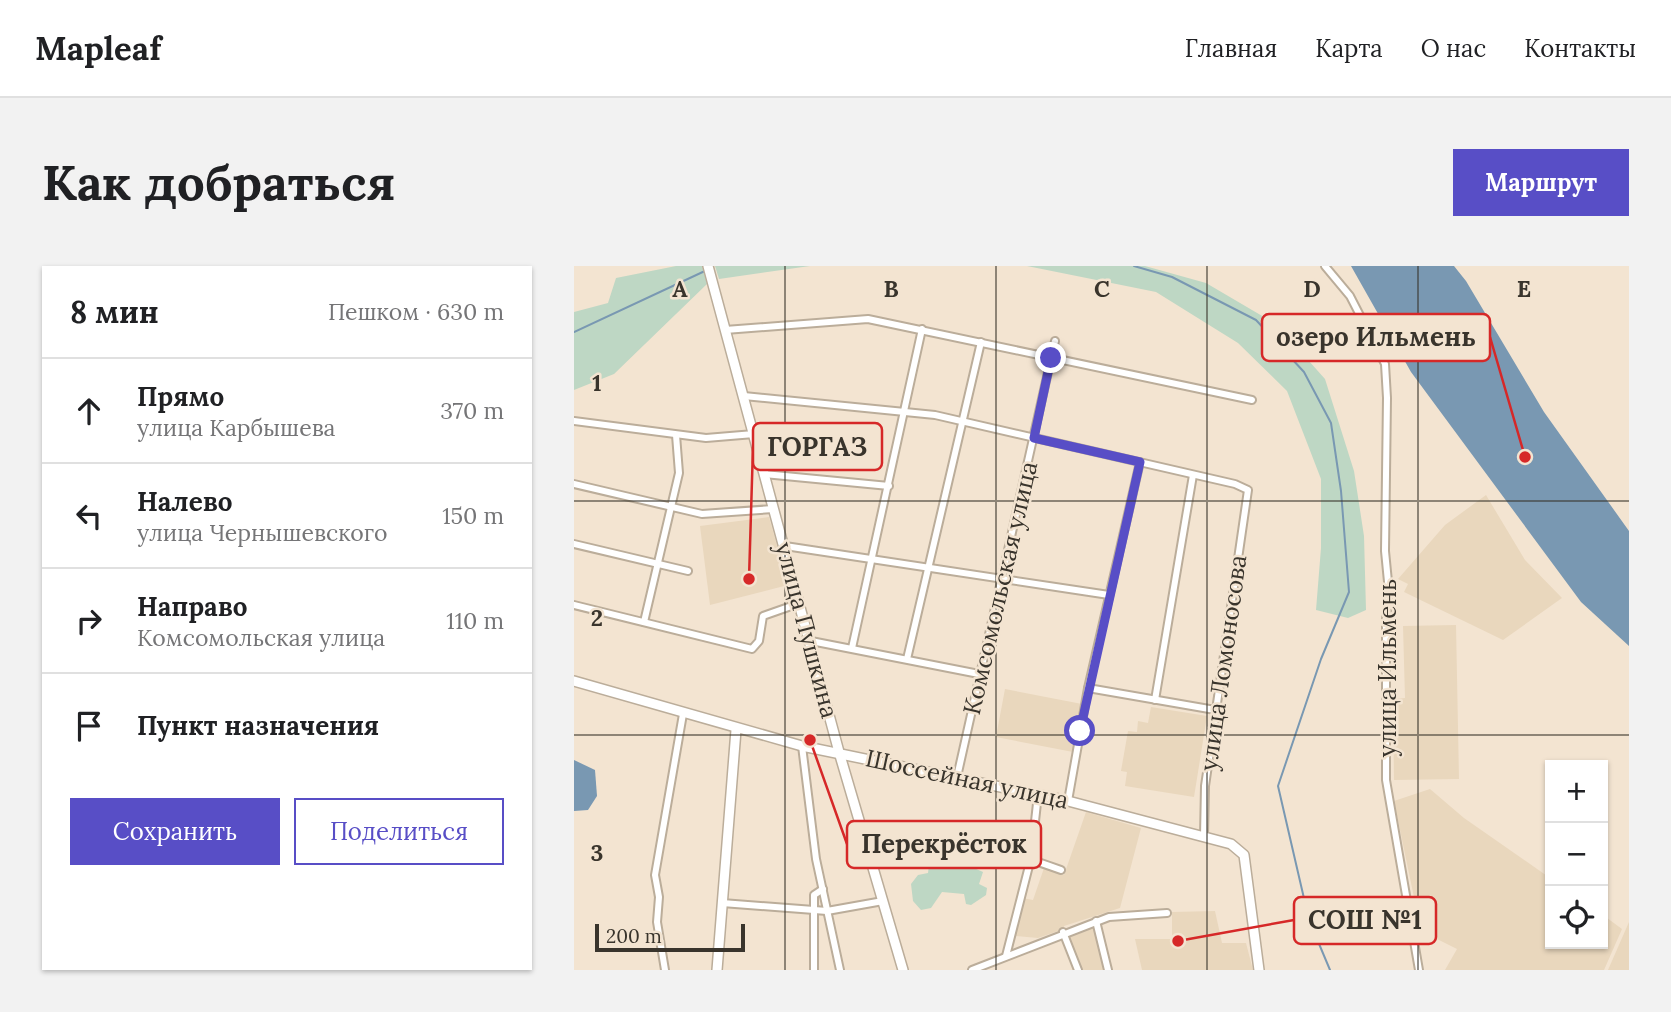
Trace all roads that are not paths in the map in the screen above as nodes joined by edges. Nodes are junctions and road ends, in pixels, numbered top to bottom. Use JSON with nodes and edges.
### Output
{"nodes":[{"id":1,"x":708,"y":266,"type":"edge"},
{"id":2,"x":1325,"y":266,"type":"edge"},
{"id":3,"x":922,"y":329,"type":"junction"},
{"id":4,"x":725,"y":330,"type":"junction"},
{"id":5,"x":1055,"y":341,"type":"dead end"},
{"id":6,"x":981,"y":342,"type":"junction"},
{"id":7,"x":1051,"y":358,"type":"junction"},
{"id":8,"x":744,"y":396,"type":"junction"},
{"id":9,"x":1252,"y":400,"type":"dead end"},
{"id":10,"x":905,"y":410,"type":"junction"},
{"id":11,"x":574,"y":421,"type":"edge"},
{"id":12,"x":960,"y":421,"type":"junction"},
{"id":13,"x":676,"y":435,"type":"junction"},
{"id":14,"x":754,"y":435,"type":"junction"},
{"id":15,"x":1034,"y":438,"type":"junction"},
{"id":16,"x":1140,"y":462,"type":"junction"},
{"id":17,"x":764,"y":474,"type":"junction"},
{"id":18,"x":1194,"y":475,"type":"junction"},
{"id":19,"x":574,"y":484,"type":"edge"},
{"id":20,"x":889,"y":486,"type":"junction"},
{"id":21,"x":673,"y":506,"type":"junction"},
{"id":22,"x":773,"y":509,"type":"junction"},
{"id":23,"x":574,"y":544,"type":"edge"},
{"id":24,"x":785,"y":546,"type":"junction"},
{"id":25,"x":873,"y":560,"type":"junction"},
{"id":26,"x":659,"y":564,"type":"junction"},
{"id":27,"x":927,"y":568,"type":"junction"},
{"id":28,"x":688,"y":571,"type":"dead end"},
{"id":29,"x":1002,"y":579,"type":"junction"},
{"id":30,"x":1109,"y":595,"type":"junction"},
{"id":31,"x":801,"y":603,"type":"junction"},
{"id":32,"x":574,"y":605,"type":"edge"},
{"id":33,"x":644,"y":622,"type":"junction"},
{"id":34,"x":811,"y":641,"type":"junction"},
{"id":35,"x":852,"y":648,"type":"junction"},
{"id":36,"x":907,"y":659,"type":"junction"},
{"id":37,"x":979,"y":674,"type":"junction"},
{"id":38,"x":574,"y":681,"type":"edge"},
{"id":39,"x":1088,"y":688,"type":"junction"},
{"id":40,"x":1155,"y":700,"type":"junction"},
{"id":41,"x":1215,"y":710,"type":"junction"},
{"id":42,"x":683,"y":713,"type":"junction"},
{"id":43,"x":736,"y":730,"type":"junction"},
{"id":44,"x":802,"y":746,"type":"junction"},
{"id":45,"x":839,"y":752,"type":"junction"},
{"id":46,"x":957,"y":777,"type":"junction"},
{"id":47,"x":1038,"y":794,"type":"junction"},
{"id":48,"x":1068,"y":800,"type":"junction"},
{"id":49,"x":863,"y":835,"type":"junction"},
{"id":50,"x":1204,"y":836,"type":"junction"},
{"id":51,"x":1031,"y":859,"type":"junction"},
{"id":52,"x":1061,"y":870,"type":"dead end"},
{"id":53,"x":822,"y":890,"type":"junction"},
{"id":54,"x":883,"y":901,"type":"junction"},
{"id":55,"x":722,"y":903,"type":"junction"},
{"id":56,"x":814,"y":909,"type":"junction"},
{"id":57,"x":827,"y":911,"type":"junction"},
{"id":58,"x":1167,"y":913,"type":"dead end"},
{"id":59,"x":1096,"y":921,"type":"junction"},
{"id":60,"x":1063,"y":932,"type":"junction"},
{"id":61,"x":1006,"y":956,"type":"junction"},
{"id":62,"x":665,"y":970,"type":"edge"},
{"id":63,"x":717,"y":970,"type":"edge"},
{"id":64,"x":814,"y":970,"type":"edge"},
{"id":65,"x":840,"y":970,"type":"edge"},
{"id":66,"x":903,"y":970,"type":"edge"},
{"id":67,"x":972,"y":970,"type":"edge"},
{"id":68,"x":1078,"y":970,"type":"edge"},
{"id":69,"x":1108,"y":970,"type":"edge"},
{"id":70,"x":1259,"y":970,"type":"edge"},
{"id":71,"x":1419,"y":970,"type":"edge"}],
"edges":[{"from":1,"to":4,"type":"main road","name":"улица Пушкина"},
{"from":2,"to":71,"type":"street","name":"улица Ильмень"},
{"from":3,"to":4,"type":"street"},
{"from":3,"to":6,"type":"street"},
{"from":3,"to":10,"type":"street"},
{"from":4,"to":8,"type":"main road","name":"улица Пушкина"},
{"from":5,"to":7,"type":"street","name":"Комсомольская улица"},
{"from":6,"to":7,"type":"street"},
{"from":6,"to":12,"type":"street"},
{"from":7,"to":9,"type":"street"},
{"from":7,"to":15,"type":"street","name":"Комсомольская улица"},
{"from":8,"to":10,"type":"street"},
{"from":8,"to":14,"type":"main road","name":"улица Пушкина"},
{"from":10,"to":12,"type":"street"},
{"from":10,"to":20,"type":"street"},
{"from":11,"to":13,"type":"street"},
{"from":12,"to":15,"type":"street"},
{"from":12,"to":27,"type":"street"},
{"from":13,"to":14,"type":"street"},
{"from":13,"to":21,"type":"street"},
{"from":14,"to":17,"type":"main road","name":"улица Пушкина"},
{"from":15,"to":16,"type":"street"},
{"from":15,"to":29,"type":"street","name":"Комсомольская улица"},
{"from":16,"to":18,"type":"street"},
{"from":16,"to":30,"type":"street"},
{"from":17,"to":20,"type":"street"},
{"from":17,"to":22,"type":"main road","name":"улица Пушкина"},
{"from":18,"to":40,"type":"street"},
{"from":18,"to":41,"type":"street","name":"улица Ломоносова"},
{"from":19,"to":21,"type":"street"},
{"from":20,"to":25,"type":"street"},
{"from":21,"to":22,"type":"street"},
{"from":21,"to":26,"type":"street"},
{"from":22,"to":24,"type":"main road","name":"улица Пушкина"},
{"from":23,"to":26,"type":"street"},
{"from":24,"to":25,"type":"street"},
{"from":24,"to":31,"type":"main road","name":"улица Пушкина"},
{"from":25,"to":27,"type":"street"},
{"from":25,"to":35,"type":"street"},
{"from":26,"to":28,"type":"street"},
{"from":26,"to":33,"type":"street"},
{"from":27,"to":29,"type":"street"},
{"from":27,"to":36,"type":"street"},
{"from":29,"to":30,"type":"street"},
{"from":29,"to":37,"type":"street","name":"Комсомольская улица"},
{"from":30,"to":39,"type":"street"},
{"from":31,"to":33,"type":"street"},
{"from":31,"to":34,"type":"main road","name":"улица Пушкина"},
{"from":32,"to":33,"type":"street"},
{"from":34,"to":35,"type":"street"},
{"from":34,"to":45,"type":"main road","name":"улица Пушкина"},
{"from":35,"to":36,"type":"street"},
{"from":36,"to":37,"type":"street"},
{"from":37,"to":46,"type":"street","name":"Комсомольская улица"},
{"from":38,"to":42,"type":"main road","name":"Шоссейная улица"},
{"from":39,"to":40,"type":"street"},
{"from":39,"to":48,"type":"street"},
{"from":40,"to":41,"type":"street"},
{"from":41,"to":50,"type":"street","name":"улица Ломоносова"},
{"from":42,"to":43,"type":"main road","name":"Шоссейная улица"},
{"from":42,"to":62,"type":"street"},
{"from":43,"to":44,"type":"main road","name":"Шоссейная улица"},
{"from":43,"to":55,"type":"main road"},
{"from":44,"to":45,"type":"main road","name":"Шоссейная улица"},
{"from":44,"to":53,"type":"street"},
{"from":45,"to":46,"type":"main road","name":"Шоссейная улица"},
{"from":45,"to":49,"type":"main road","name":"улица Пушкина"},
{"from":46,"to":47,"type":"main road","name":"Шоссейная улица"},
{"from":47,"to":48,"type":"main road","name":"Шоссейная улица"},
{"from":47,"to":51,"type":"street"},
{"from":48,"to":50,"type":"main road","name":"Шоссейная улица"},
{"from":49,"to":51,"type":"street"},
{"from":49,"to":54,"type":"main road","name":"улица Пушкина"},
{"from":50,"to":70,"type":"main road","name":"Шоссейная улица"},
{"from":51,"to":52,"type":"street"},
{"from":51,"to":61,"type":"street"},
{"from":53,"to":56,"type":"street"},
{"from":53,"to":57,"type":"street"},
{"from":54,"to":57,"type":"street"},
{"from":54,"to":66,"type":"main road","name":"улица Пушкина"},
{"from":55,"to":56,"type":"street"},
{"from":55,"to":63,"type":"main road"},
{"from":56,"to":57,"type":"street"},
{"from":56,"to":64,"type":"street"},
{"from":57,"to":65,"type":"street"},
{"from":58,"to":59,"type":"street"},
{"from":59,"to":60,"type":"street"},
{"from":59,"to":69,"type":"street"},
{"from":60,"to":61,"type":"street"},
{"from":60,"to":68,"type":"street"},
{"from":61,"to":67,"type":"street"}]}
